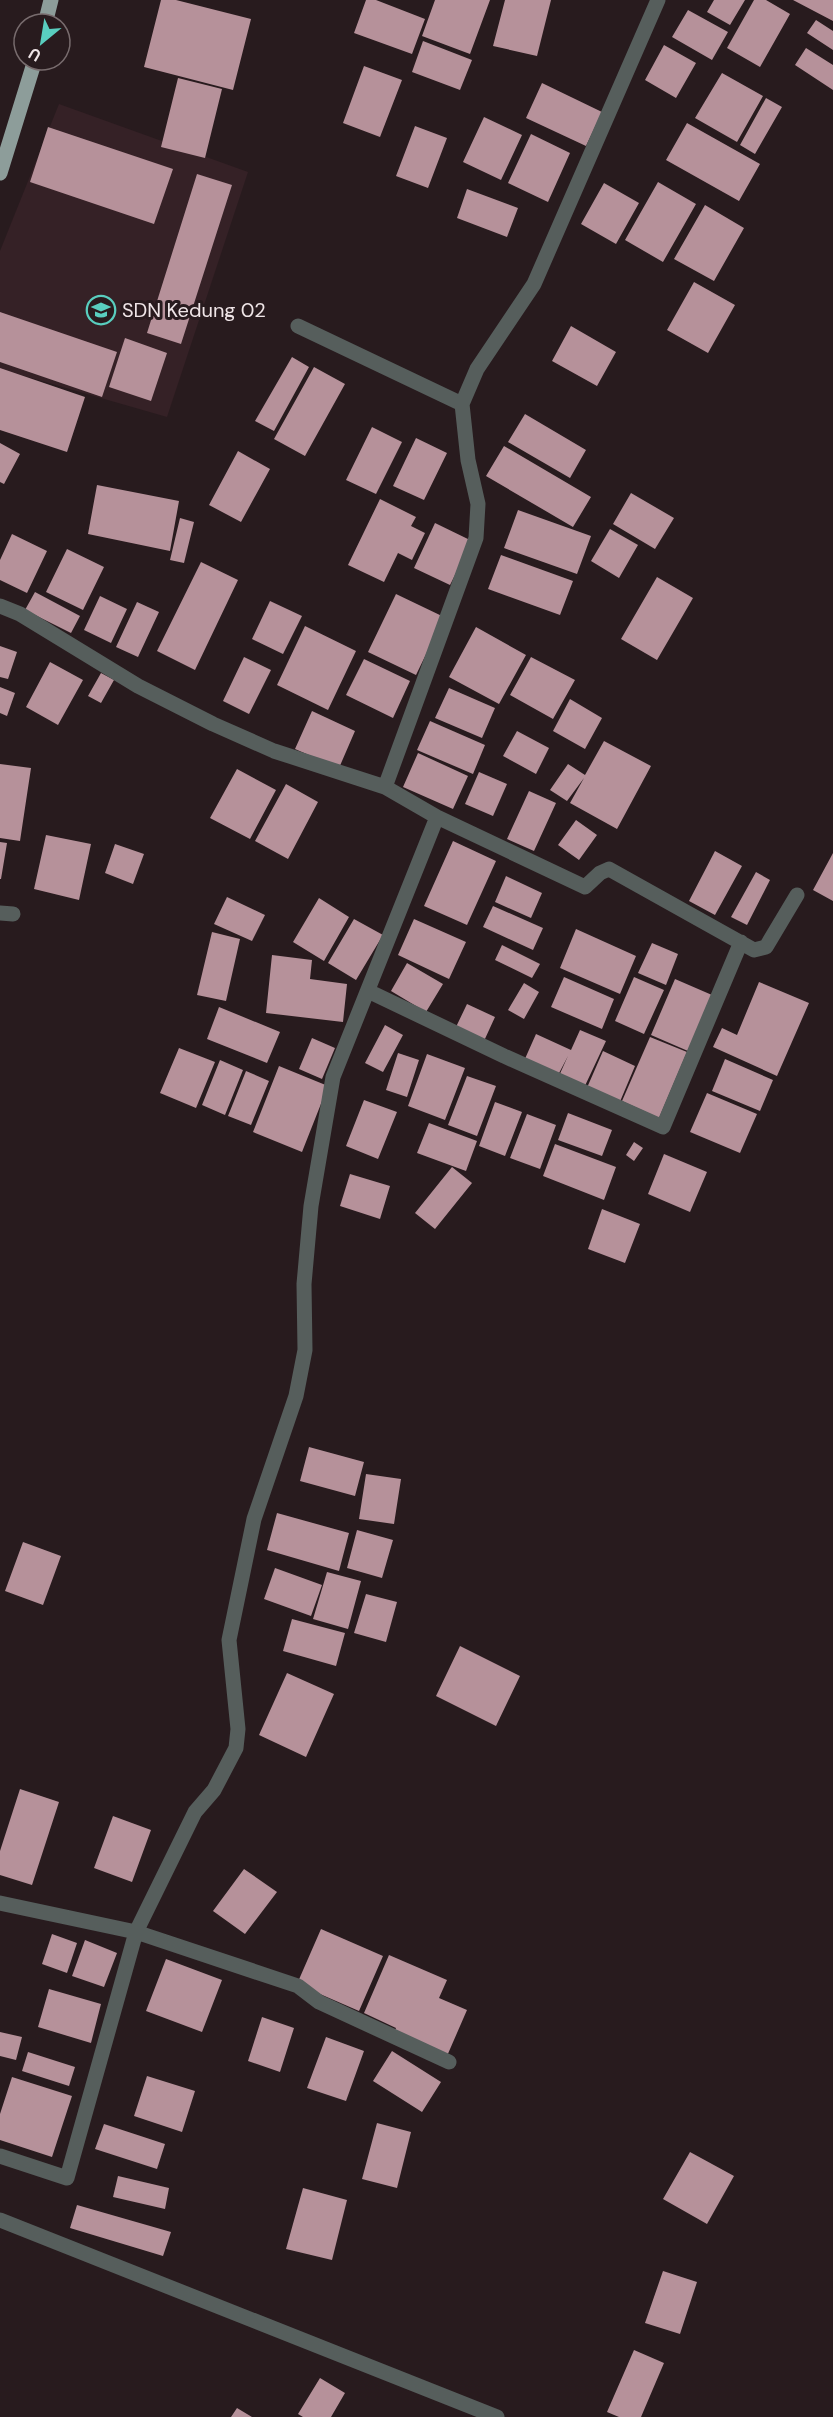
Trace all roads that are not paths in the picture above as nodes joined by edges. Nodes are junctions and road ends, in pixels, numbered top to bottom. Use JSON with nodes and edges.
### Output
{"nodes":[{"id":1,"x":658,"y":0,"type":"edge"},
{"id":2,"x":31,"y":72,"type":"edge"},
{"id":3,"x":0,"y":173,"type":"edge"},
{"id":4,"x":298,"y":326,"type":"dead end"},
{"id":5,"x":462,"y":404,"type":"junction"},
{"id":6,"x":0,"y":606,"type":"edge"},
{"id":7,"x":385,"y":787,"type":"junction"},
{"id":8,"x":437,"y":817,"type":"junction"},
{"id":9,"x":797,"y":896,"type":"dead end"},
{"id":10,"x":741,"y":942,"type":"junction"},
{"id":11,"x":368,"y":991,"type":"junction"},
{"id":12,"x":0,"y":1903,"type":"edge"},
{"id":13,"x":136,"y":1932,"type":"junction"},
{"id":14,"x":449,"y":2062,"type":"dead end"},
{"id":15,"x":0,"y":2156,"type":"edge"},
{"id":16,"x":0,"y":2220,"type":"edge"},
{"id":17,"x":497,"y":2417,"type":"edge"}],
"edges":[{"from":1,"to":5,"type":"street"},
{"from":2,"to":3,"type":"main road"},
{"from":4,"to":5,"type":"street"},
{"from":5,"to":7,"type":"street"},
{"from":6,"to":7,"type":"street"},
{"from":7,"to":8,"type":"street"},
{"from":8,"to":10,"type":"street"},
{"from":8,"to":11,"type":"street"},
{"from":9,"to":10,"type":"street"},
{"from":10,"to":11,"type":"street"},
{"from":11,"to":13,"type":"street"},
{"from":12,"to":13,"type":"street"},
{"from":13,"to":14,"type":"street"},
{"from":13,"to":15,"type":"street"},
{"from":16,"to":17,"type":"street"}]}
